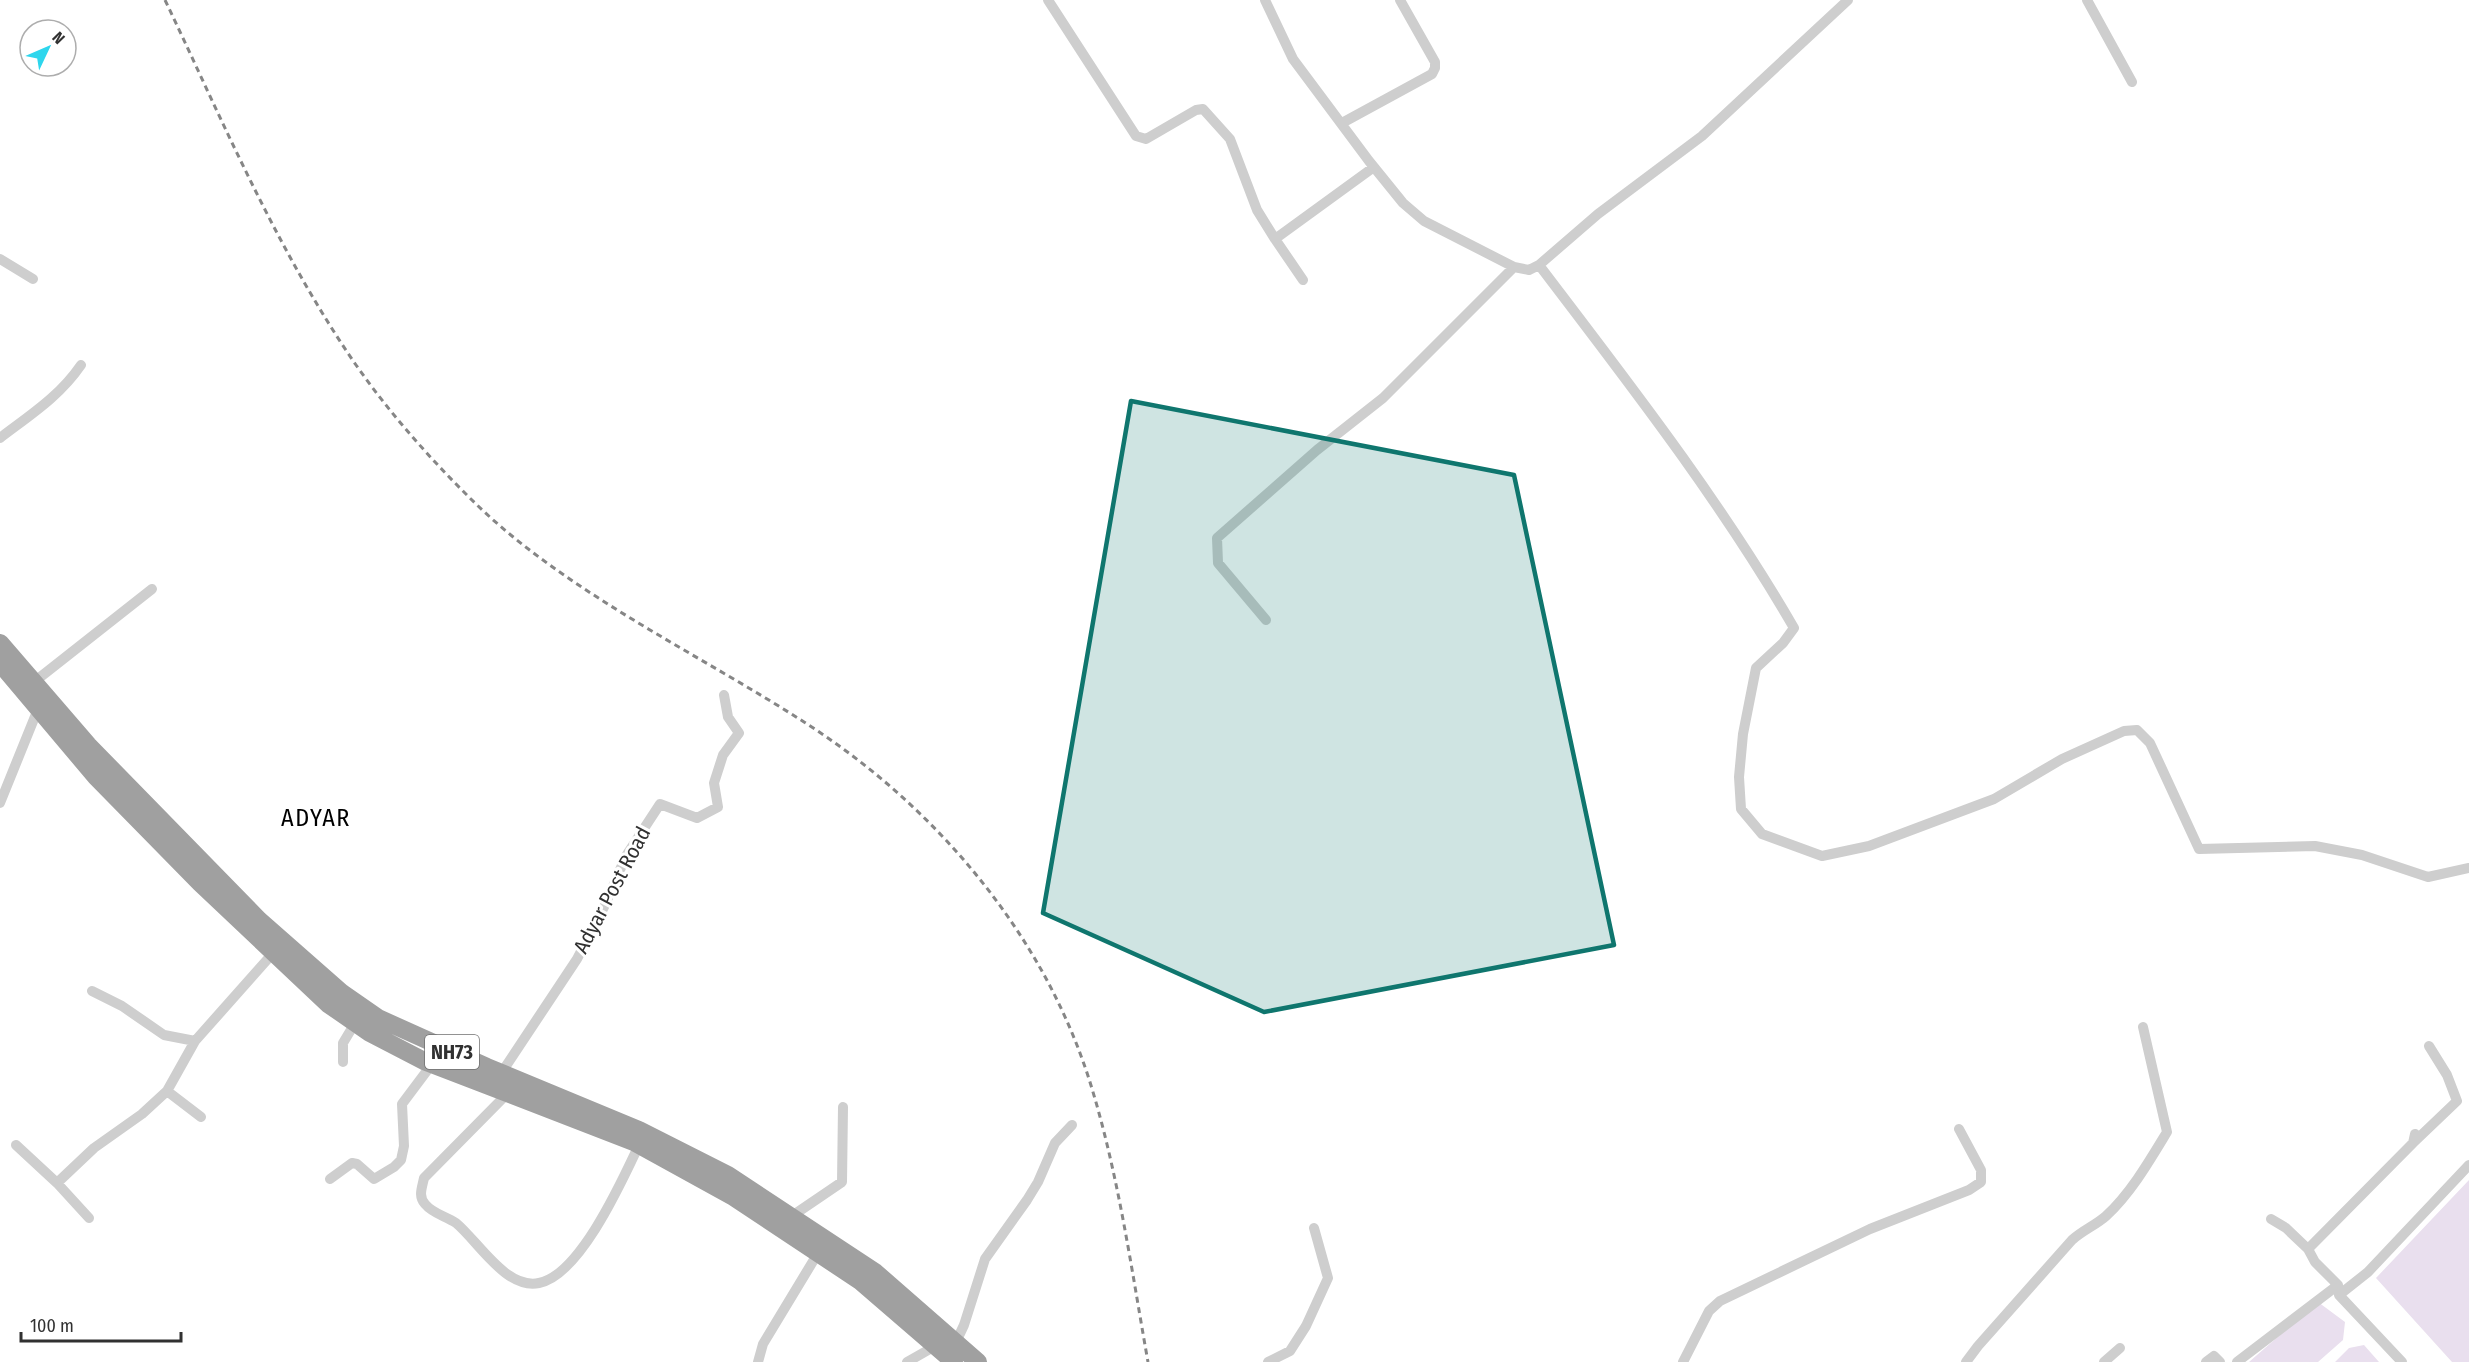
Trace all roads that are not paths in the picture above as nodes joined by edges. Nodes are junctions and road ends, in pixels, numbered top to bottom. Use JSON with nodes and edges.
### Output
{"nodes":[{"id":1,"x":1048,"y":0,"type":"edge"},
{"id":2,"x":1265,"y":0,"type":"edge"},
{"id":3,"x":1400,"y":0,"type":"edge"},
{"id":4,"x":1848,"y":0,"type":"edge"},
{"id":5,"x":2087,"y":0,"type":"edge"},
{"id":6,"x":2132,"y":82,"type":"dead end"},
{"id":7,"x":1342,"y":123,"type":"junction"},
{"id":8,"x":1374,"y":167,"type":"junction"},
{"id":9,"x":1275,"y":239,"type":"junction"},
{"id":10,"x":0,"y":259,"type":"edge"},
{"id":11,"x":1539,"y":265,"type":"junction"},
{"id":12,"x":1514,"y":267,"type":"junction"},
{"id":13,"x":33,"y":279,"type":"dead end"},
{"id":14,"x":1303,"y":280,"type":"dead end"},
{"id":15,"x":81,"y":365,"type":"dead end"},
{"id":16,"x":0,"y":438,"type":"edge"},
{"id":17,"x":152,"y":589,"type":"dead end"},
{"id":18,"x":1266,"y":620,"type":"dead end"},
{"id":19,"x":0,"y":642,"type":"edge"},
{"id":20,"x":0,"y":663,"type":"edge"},
{"id":21,"x":34,"y":682,"type":"junction"},
{"id":22,"x":724,"y":695,"type":"dead end"},
{"id":23,"x":38,"y":709,"type":"junction"},
{"id":24,"x":0,"y":803,"type":"edge"},
{"id":25,"x":2469,"y":868,"type":"edge"},
{"id":26,"x":274,"y":952,"type":"junction"},
{"id":27,"x":92,"y":991,"type":"dead end"},
{"id":28,"x":355,"y":1023,"type":"junction"},
{"id":29,"x":2144,"y":1027,"type":"dead end"},
{"id":30,"x":195,"y":1041,"type":"junction"},
{"id":31,"x":2429,"y":1046,"type":"dead end"},
{"id":32,"x":343,"y":1062,"type":"dead end"},
{"id":33,"x":432,"y":1064,"type":"junction"},
{"id":34,"x":502,"y":1072,"type":"junction"},
{"id":35,"x":167,"y":1092,"type":"junction"},
{"id":36,"x":508,"y":1094,"type":"junction"},
{"id":37,"x":843,"y":1107,"type":"dead end"},
{"id":38,"x":201,"y":1116,"type":"dead end"},
{"id":39,"x":1072,"y":1125,"type":"dead end"},
{"id":40,"x":1959,"y":1129,"type":"dead end"},
{"id":41,"x":622,"y":1130,"type":"junction"},
{"id":42,"x":16,"y":1145,"type":"dead end"},
{"id":43,"x":639,"y":1145,"type":"junction"},
{"id":44,"x":2469,"y":1165,"type":"edge"},
{"id":45,"x":330,"y":1179,"type":"dead end"},
{"id":46,"x":57,"y":1184,"type":"junction"},
{"id":47,"x":792,"y":1216,"type":"junction"},
{"id":48,"x":89,"y":1218,"type":"dead end"},
{"id":49,"x":2271,"y":1219,"type":"dead end"},
{"id":50,"x":1314,"y":1228,"type":"dead end"},
{"id":51,"x":2308,"y":1249,"type":"junction"},
{"id":52,"x":818,"y":1253,"type":"junction"},
{"id":53,"x":2338,"y":1290,"type":"junction"},
{"id":54,"x":956,"y":1342,"type":"junction"},
{"id":55,"x":937,"y":1345,"type":"junction"},
{"id":56,"x":2120,"y":1348,"type":"dead end"},
{"id":57,"x":1969,"y":1358,"type":"edge"},
{"id":58,"x":758,"y":1362,"type":"edge"},
{"id":59,"x":907,"y":1362,"type":"edge"},
{"id":60,"x":954,"y":1362,"type":"edge"},
{"id":61,"x":978,"y":1362,"type":"edge"},
{"id":62,"x":1268,"y":1362,"type":"edge"},
{"id":63,"x":1683,"y":1362,"type":"edge"},
{"id":64,"x":1981,"y":1362,"type":"edge"},
{"id":65,"x":2104,"y":1362,"type":"edge"},
{"id":66,"x":2206,"y":1362,"type":"edge"},
{"id":67,"x":2220,"y":1362,"type":"edge"},
{"id":68,"x":2237,"y":1362,"type":"edge"},
{"id":69,"x":2402,"y":1362,"type":"edge"}],
"edges":[{"from":1,"to":9,"type":"street"},
{"from":2,"to":7,"type":"street"},
{"from":3,"to":7,"type":"street"},
{"from":4,"to":11,"type":"street"},
{"from":5,"to":6,"type":"street"},
{"from":7,"to":8,"type":"street"},
{"from":8,"to":9,"type":"street"},
{"from":8,"to":12,"type":"street"},
{"from":9,"to":14,"type":"street"},
{"from":10,"to":13,"type":"street"},
{"from":11,"to":12,"type":"street"},
{"from":11,"to":25,"type":"street"},
{"from":12,"to":18,"type":"street"},
{"from":15,"to":16,"type":"street"},
{"from":17,"to":21,"type":"street"},
{"from":19,"to":21,"type":"highway","number":"NH73"},
{"from":20,"to":23,"type":"highway","number":"NH73"},
{"from":21,"to":34,"type":"highway","number":"NH73"},
{"from":22,"to":34,"type":"street","name":"Adyar Post Road"},
{"from":23,"to":24,"type":"street"},
{"from":23,"to":26,"type":"highway","number":"NH73"},
{"from":26,"to":28,"type":"highway","number":"NH73"},
{"from":26,"to":30,"type":"street"},
{"from":27,"to":30,"type":"street"},
{"from":28,"to":32,"type":"street"},
{"from":28,"to":33,"type":"highway","number":"NH73"},
{"from":29,"to":57,"type":"street"},
{"from":30,"to":35,"type":"street"},
{"from":31,"to":51,"type":"street"},
{"from":33,"to":36,"type":"highway","number":"NH73"},
{"from":33,"to":45,"type":"street"},
{"from":34,"to":41,"type":"highway","number":"NH73"},
{"from":35,"to":38,"type":"street"},
{"from":35,"to":46,"type":"street"},
{"from":36,"to":41,"type":"highway","number":"NH73"},
{"from":36,"to":43,"type":"street"},
{"from":37,"to":47,"type":"street"},
{"from":39,"to":54,"type":"street"},
{"from":40,"to":63,"type":"street"},
{"from":41,"to":43,"type":"highway","number":"NH73"},
{"from":41,"to":47,"type":"highway","number":"NH73"},
{"from":42,"to":46,"type":"street"},
{"from":43,"to":52,"type":"highway","number":"NH73"},
{"from":44,"to":53,"type":"street"},
{"from":46,"to":48,"type":"street"},
{"from":47,"to":54,"type":"highway","number":"NH73"},
{"from":49,"to":51,"type":"street"},
{"from":50,"to":62,"type":"street"},
{"from":51,"to":53,"type":"street"},
{"from":52,"to":55,"type":"highway","number":"NH73"},
{"from":52,"to":58,"type":"street"},
{"from":53,"to":68,"type":"street"},
{"from":53,"to":69,"type":"street"},
{"from":54,"to":61,"type":"highway","number":"NH73"},
{"from":55,"to":59,"type":"street"},
{"from":55,"to":60,"type":"highway","number":"NH73"},
{"from":56,"to":65,"type":"street"},
{"from":57,"to":64,"type":"street"},
{"from":66,"to":67,"type":"street"}]}
